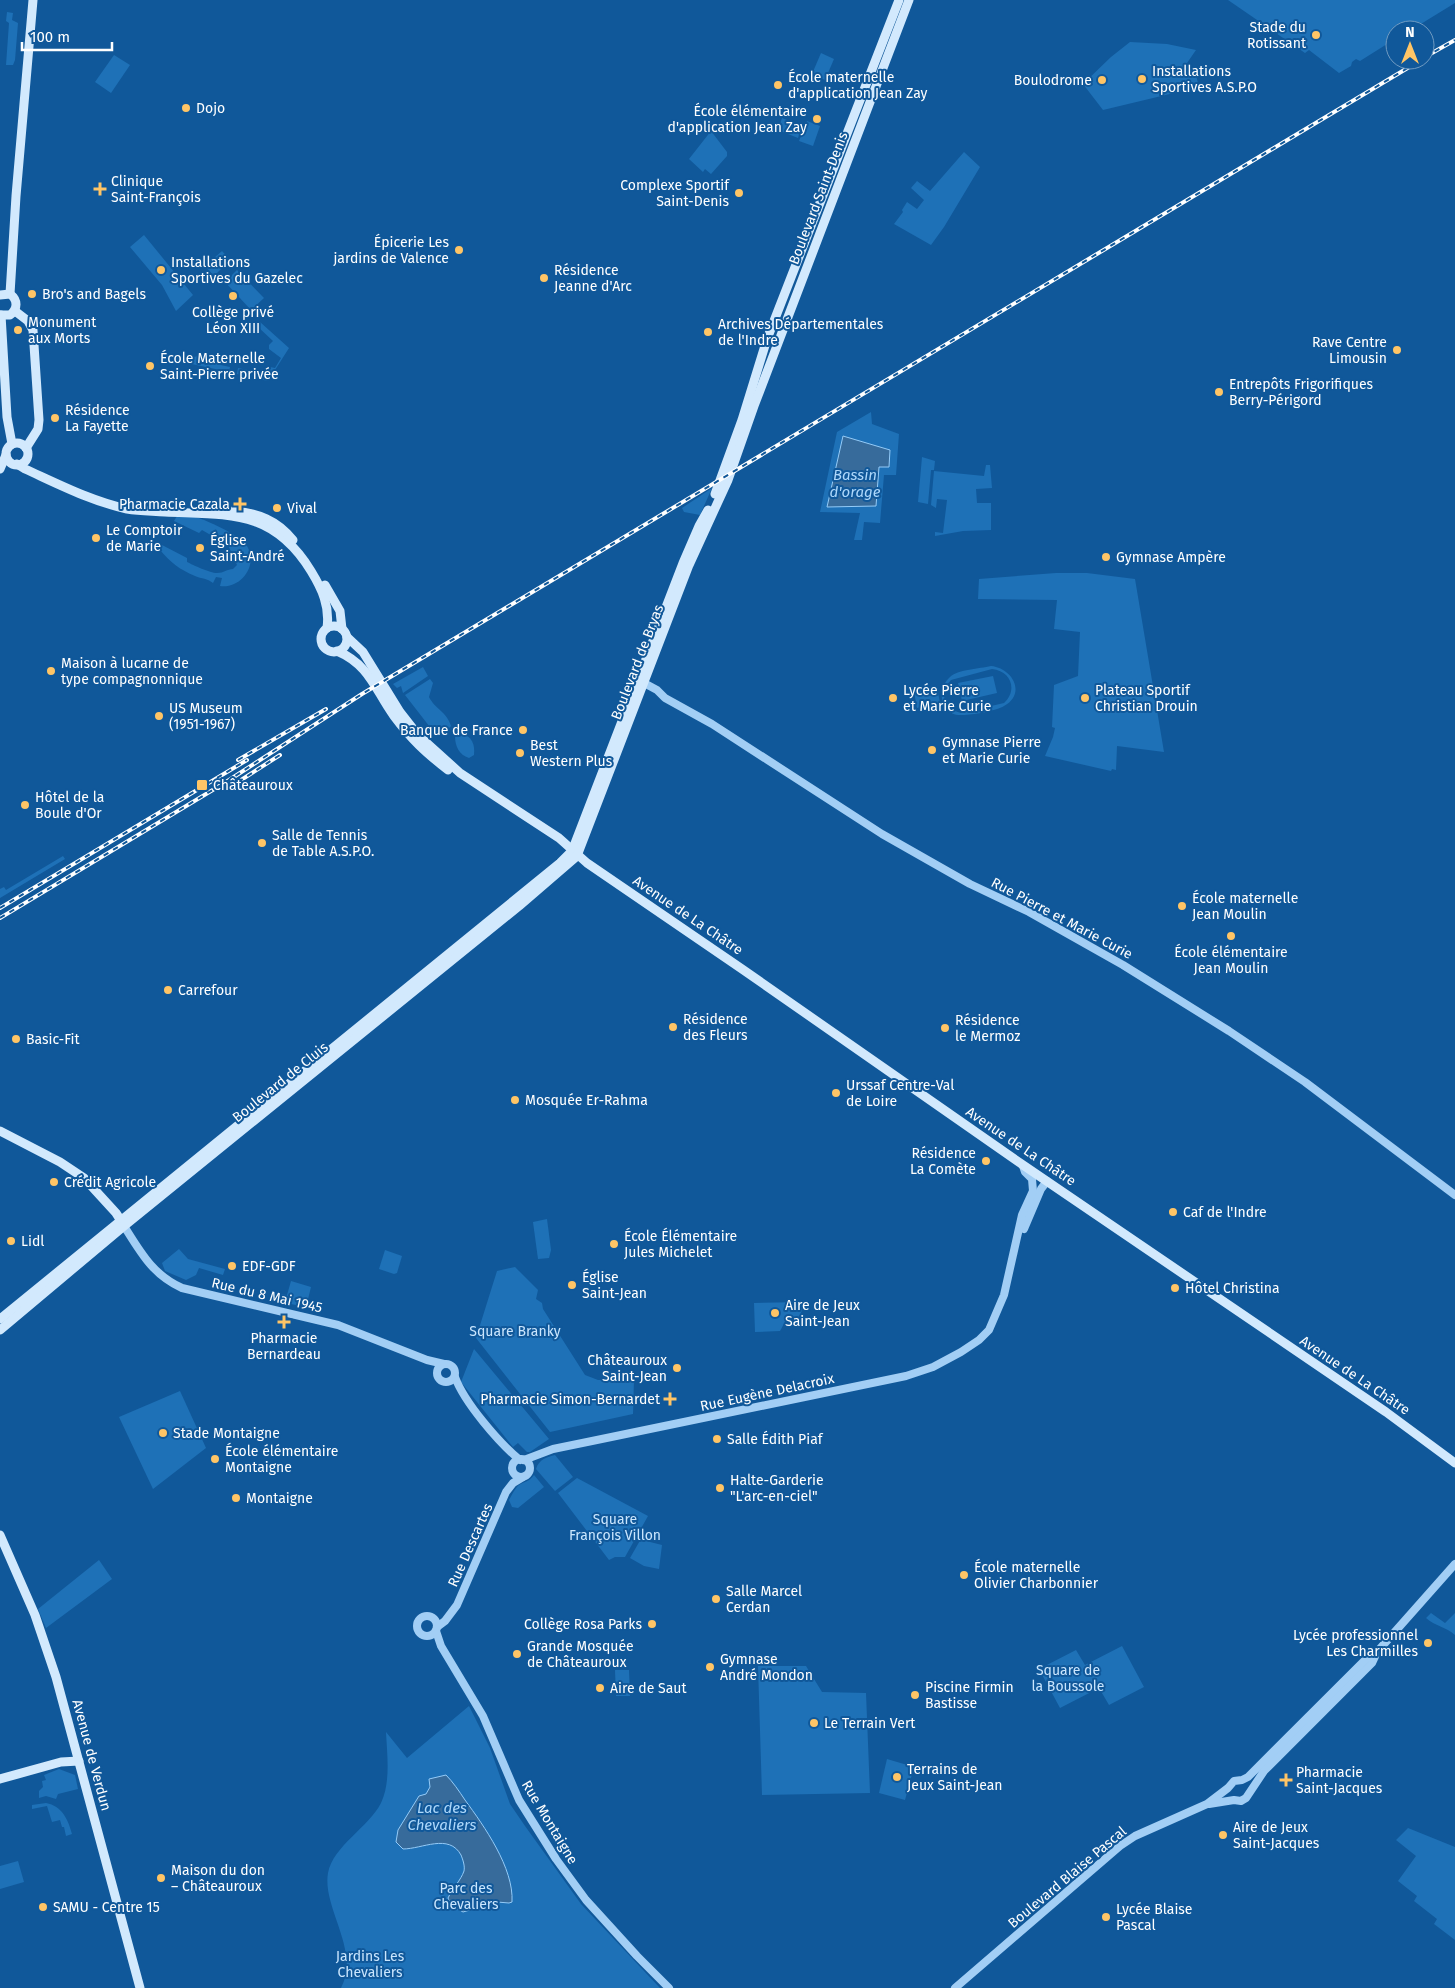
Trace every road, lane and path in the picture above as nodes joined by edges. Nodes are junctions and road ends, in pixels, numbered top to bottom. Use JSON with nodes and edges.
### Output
{"nodes":[{"id":1,"x":29,"y":0,"type":"edge"},
{"id":2,"x":33,"y":0,"type":"edge"},
{"id":3,"x":899,"y":0,"type":"edge"},
{"id":4,"x":909,"y":0,"type":"edge"},
{"id":5,"x":16,"y":181,"type":"junction"},
{"id":6,"x":819,"y":207,"type":"junction"},
{"id":7,"x":828,"y":211,"type":"junction"},
{"id":8,"x":796,"y":264,"type":"junction"},
{"id":9,"x":806,"y":268,"type":"junction"},
{"id":10,"x":4,"y":294,"type":"edge"},
{"id":11,"x":15,"y":311,"type":"junction"},
{"id":12,"x":0,"y":315,"type":"edge"},
{"id":13,"x":784,"y":327,"type":"junction"},
{"id":14,"x":771,"y":330,"type":"junction"},
{"id":15,"x":780,"y":339,"type":"junction"},
{"id":16,"x":12,"y":444,"type":"junction"},
{"id":17,"x":27,"y":453,"type":"junction"},
{"id":18,"x":6,"y":455,"type":"junction"},
{"id":19,"x":736,"y":458,"type":"joint"},
{"id":20,"x":725,"y":463,"type":"joint"},
{"id":21,"x":15,"y":464,"type":"junction"},
{"id":22,"x":0,"y":470,"type":"edge"},
{"id":23,"x":42,"y":477,"type":"junction"},
{"id":24,"x":141,"y":508,"type":"junction"},
{"id":25,"x":689,"y":557,"type":"junction"},
{"id":26,"x":327,"y":628,"type":"junction"},
{"id":27,"x":342,"y":629,"type":"junction"},
{"id":28,"x":347,"y":638,"type":"junction"},
{"id":29,"x":337,"y":651,"type":"junction"},
{"id":30,"x":371,"y":672,"type":"junction"},
{"id":31,"x":644,"y":683,"type":"junction"},
{"id":32,"x":446,"y":768,"type":"junction"},
{"id":33,"x":483,"y":789,"type":"junction"},
{"id":34,"x":574,"y":853,"type":"junction"},
{"id":35,"x":0,"y":1131,"type":"edge"},
{"id":36,"x":1023,"y":1165,"type":"junction"},
{"id":37,"x":1046,"y":1181,"type":"junction"},
{"id":38,"x":1056,"y":1187,"type":"junction"},
{"id":39,"x":1038,"y":1192,"type":"junction"},
{"id":40,"x":1455,"y":1196,"type":"edge"},
{"id":41,"x":123,"y":1223,"type":"junction"},
{"id":42,"x":0,"y":1319,"type":"edge"},
{"id":43,"x":0,"y":1330,"type":"edge"},
{"id":44,"x":427,"y":1360,"type":"junction"},
{"id":45,"x":444,"y":1364,"type":"junction"},
{"id":46,"x":437,"y":1371,"type":"junction"},
{"id":47,"x":455,"y":1377,"type":"junction"},
{"id":48,"x":448,"y":1383,"type":"junction"},
{"id":49,"x":459,"y":1390,"type":"junction"},
{"id":50,"x":506,"y":1448,"type":"junction"},
{"id":51,"x":544,"y":1452,"type":"junction"},
{"id":52,"x":522,"y":1460,"type":"junction"},
{"id":53,"x":1455,"y":1463,"type":"edge"},
{"id":54,"x":530,"y":1467,"type":"junction"},
{"id":55,"x":513,"y":1469,"type":"junction"},
{"id":56,"x":523,"y":1477,"type":"junction"},
{"id":57,"x":510,"y":1487,"type":"junction"},
{"id":58,"x":0,"y":1535,"type":"edge"},
{"id":59,"x":1455,"y":1564,"type":"edge"},
{"id":60,"x":452,"y":1613,"type":"junction"},
{"id":61,"x":432,"y":1617,"type":"junction"},
{"id":62,"x":437,"y":1629,"type":"junction"},
{"id":63,"x":428,"y":1637,"type":"junction"},
{"id":64,"x":441,"y":1646,"type":"junction"},
{"id":65,"x":1362,"y":1667,"type":"junction"},
{"id":66,"x":79,"y":1761,"type":"junction"},
{"id":67,"x":0,"y":1779,"type":"edge"},
{"id":68,"x":1242,"y":1780,"type":"junction"},
{"id":69,"x":1228,"y":1788,"type":"junction"},
{"id":70,"x":1250,"y":1792,"type":"junction"},
{"id":71,"x":1234,"y":1800,"type":"junction"},
{"id":72,"x":1207,"y":1804,"type":"junction"},
{"id":73,"x":140,"y":1988,"type":"edge"},
{"id":74,"x":669,"y":1988,"type":"edge"},
{"id":75,"x":955,"y":1988,"type":"edge"}],
"edges":[{"from":1,"to":5,"type":"main road"},
{"from":2,"to":5,"type":"main road"},
{"from":3,"to":6,"type":"main road","name":"Boulevard Saint-Denis"},
{"from":4,"to":7,"type":"main road","name":"Boulevard Saint-Denis"},
{"from":5,"to":10,"type":"main road"},
{"from":6,"to":7,"type":"main road"},
{"from":6,"to":8,"type":"main road","name":"Boulevard Saint-Denis"},
{"from":7,"to":9,"type":"main road","name":"Boulevard Saint-Denis"},
{"from":8,"to":9,"type":"main road"},
{"from":8,"to":14,"type":"main road","name":"Boulevard Saint-Denis"},
{"from":9,"to":13,"type":"main road","name":"Boulevard Saint-Denis"},
{"from":10,"to":11,"type":"main road"},
{"from":11,"to":12,"type":"main road"},
{"from":11,"to":17,"type":"main road"},
{"from":12,"to":16,"type":"main road"},
{"from":13,"to":14,"type":"main road"},
{"from":13,"to":15,"type":"main road","name":"Boulevard Saint-Denis"},
{"from":14,"to":15,"type":"main road"},
{"from":14,"to":20,"type":"main road","name":"Boulevard Saint-Denis"},
{"from":15,"to":19,"type":"main road","name":"Boulevard Saint-Denis"},
{"from":16,"to":17,"type":"main road"},
{"from":16,"to":18,"type":"main road"},
{"from":17,"to":21,"type":"main road"},
{"from":17,"to":23,"type":"main road"},
{"from":18,"to":21,"type":"main road"},
{"from":18,"to":22,"type":"main road"},
{"from":19,"to":25,"type":"main road","name":"Boulevard de Bryas"},
{"from":20,"to":25,"type":"main road","name":"Boulevard de Bryas"},
{"from":21,"to":22,"type":"main road"},
{"from":21,"to":23,"type":"main road"},
{"from":23,"to":24,"type":"main road"},
{"from":24,"to":26,"type":"main road"},
{"from":24,"to":27,"type":"main road"},
{"from":25,"to":31,"type":"main road","name":"Boulevard de Bryas"},
{"from":25,"to":34,"type":"main road","name":"Boulevard de Bryas"},
{"from":26,"to":27,"type":"main road"},
{"from":26,"to":29,"type":"main road"},
{"from":27,"to":28,"type":"main road"},
{"from":28,"to":29,"type":"main road"},
{"from":28,"to":30,"type":"main road"},
{"from":29,"to":30,"type":"main road"},
{"from":30,"to":32,"type":"main road","name":"Avenue de La Châtre"},
{"from":30,"to":33,"type":"main road","name":"Avenue de La Châtre"},
{"from":31,"to":34,"type":"main road","name":"Boulevard de Bryas"},
{"from":31,"to":40,"type":"street","name":"Rue Pierre et Marie Curie"},
{"from":32,"to":33,"type":"main road"},
{"from":32,"to":34,"type":"main road","name":"Avenue de La Châtre"},
{"from":33,"to":34,"type":"main road","name":"Avenue de La Châtre"},
{"from":34,"to":36,"type":"main road","name":"Avenue de La Châtre"},
{"from":34,"to":41,"type":"main road","name":"Boulevard de Cluis"},
{"from":35,"to":41,"type":"main road"},
{"from":36,"to":37,"type":"main road","name":"Avenue de La Châtre"},
{"from":36,"to":39,"type":"street"},
{"from":37,"to":38,"type":"main road","name":"Avenue de La Châtre"},
{"from":37,"to":39,"type":"street"},
{"from":38,"to":39,"type":"street"},
{"from":38,"to":53,"type":"main road","name":"Avenue de La Châtre"},
{"from":39,"to":51,"type":"street","name":"Rue Eugène Delacroix"},
{"from":41,"to":42,"type":"main road","name":"Boulevard de Cluis"},
{"from":41,"to":43,"type":"main road","name":"Boulevard de Cluis"},
{"from":41,"to":44,"type":"street","name":"Rue du 8 Mai 1945"},
{"from":44,"to":45,"type":"street","name":"Rue du 8 Mai 1945"},
{"from":44,"to":46,"type":"street","name":"Rue du 8 Mai 1945"},
{"from":45,"to":46,"type":"street"},
{"from":45,"to":47,"type":"street"},
{"from":46,"to":48,"type":"street"},
{"from":47,"to":48,"type":"street"},
{"from":47,"to":49,"type":"street"},
{"from":48,"to":49,"type":"street"},
{"from":49,"to":50,"type":"street"},
{"from":50,"to":52,"type":"street"},
{"from":50,"to":55,"type":"street"},
{"from":51,"to":52,"type":"street","name":"Rue Eugène Delacroix"},
{"from":51,"to":54,"type":"street"},
{"from":52,"to":54,"type":"street"},
{"from":52,"to":55,"type":"street"},
{"from":54,"to":56,"type":"street"},
{"from":55,"to":56,"type":"street"},
{"from":55,"to":57,"type":"street","name":"Rue Descartes"},
{"from":56,"to":57,"type":"street","name":"Rue Descartes"},
{"from":57,"to":60,"type":"street","name":"Rue Descartes"},
{"from":58,"to":66,"type":"main road","name":"Avenue de Verdun"},
{"from":59,"to":65,"type":"street"},
{"from":60,"to":61,"type":"street"},
{"from":60,"to":62,"type":"street","name":"Rue Descartes"},
{"from":61,"to":62,"type":"street"},
{"from":61,"to":63,"type":"street"},
{"from":62,"to":63,"type":"street"},
{"from":62,"to":64,"type":"street","name":"Rue Montaigne"},
{"from":63,"to":64,"type":"street","name":"Rue Montaigne"},
{"from":64,"to":74,"type":"street","name":"Rue Montaigne"},
{"from":65,"to":68,"type":"street","name":"Boulevard Blaise Pascal"},
{"from":65,"to":70,"type":"street","name":"Boulevard Blaise Pascal"},
{"from":66,"to":67,"type":"main road"},
{"from":66,"to":73,"type":"main road","name":"Avenue de Verdun"},
{"from":68,"to":69,"type":"street","name":"Boulevard Blaise Pascal"},
{"from":68,"to":70,"type":"street"},
{"from":69,"to":71,"type":"street"},
{"from":69,"to":72,"type":"street","name":"Boulevard Blaise Pascal"},
{"from":70,"to":71,"type":"street","name":"Boulevard Blaise Pascal"},
{"from":71,"to":72,"type":"street","name":"Boulevard Blaise Pascal"},
{"from":72,"to":75,"type":"street","name":"Boulevard Blaise Pascal"}]}
